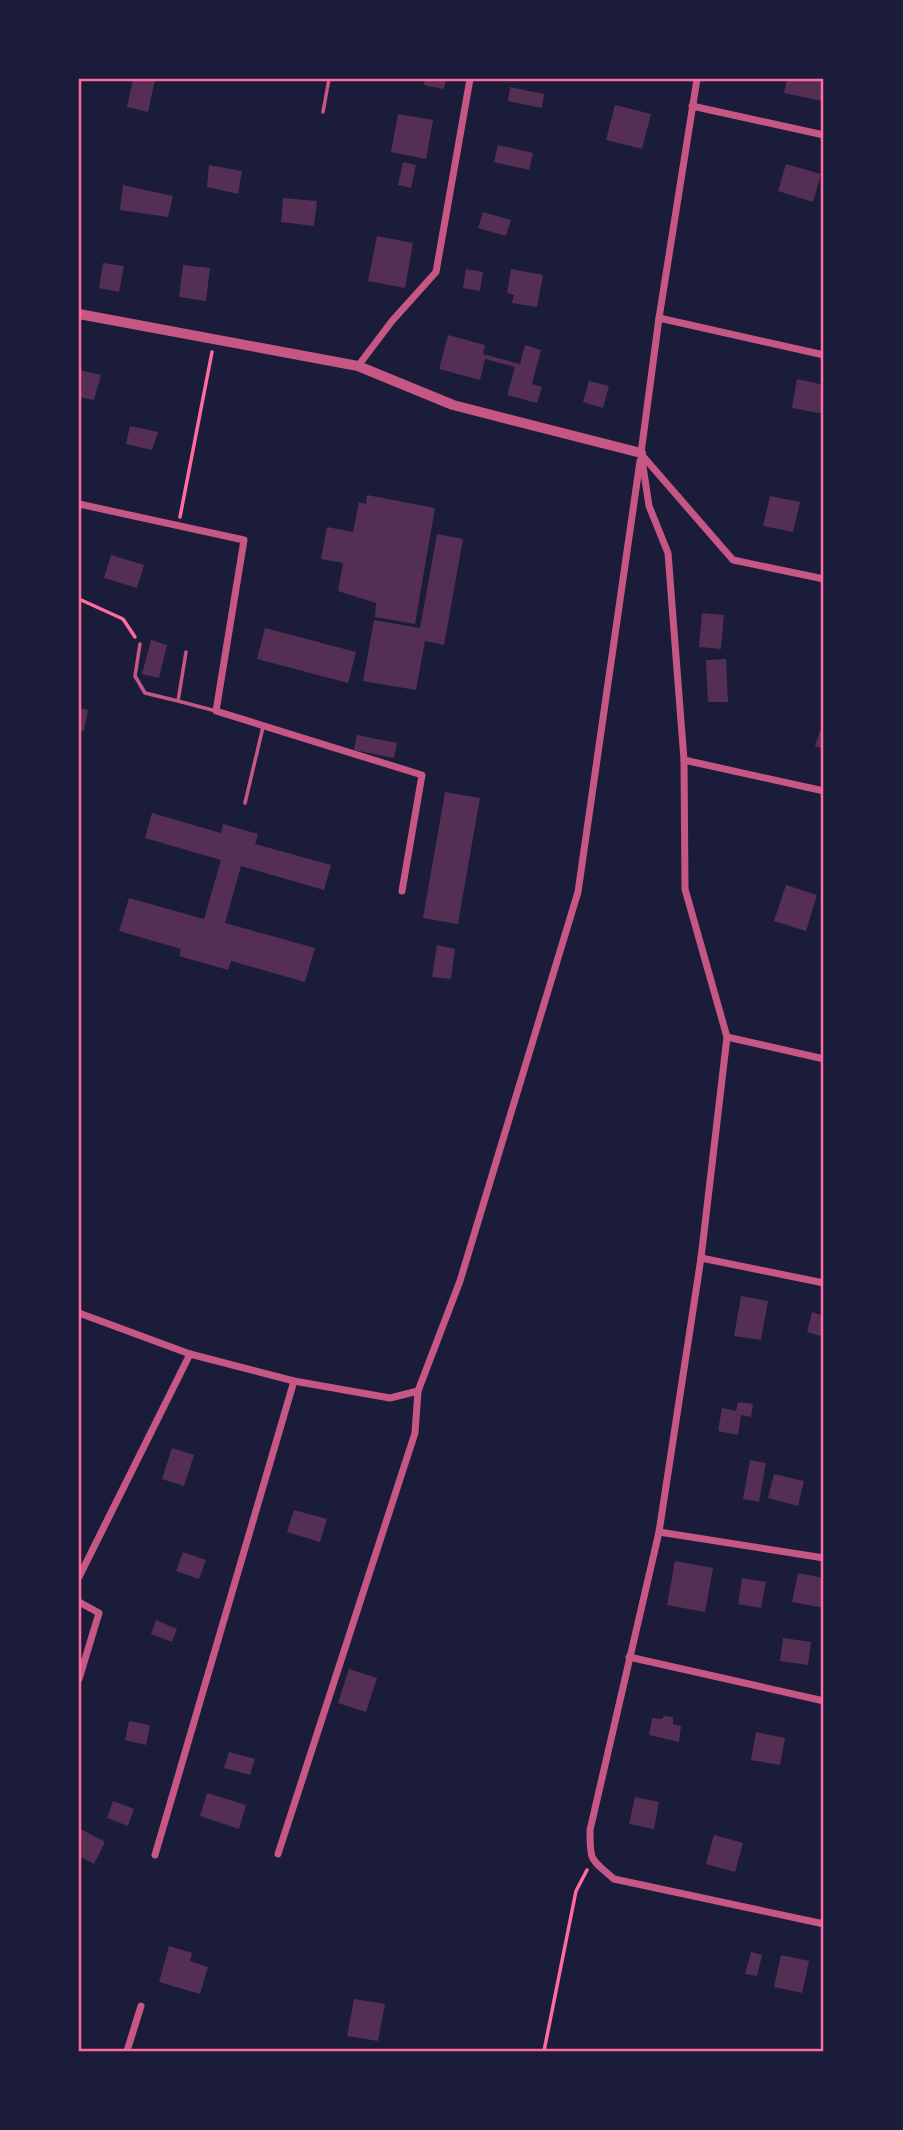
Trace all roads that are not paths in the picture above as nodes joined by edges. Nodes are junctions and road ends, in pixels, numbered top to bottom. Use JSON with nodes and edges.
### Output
{"nodes":[{"id":1,"x":329,"y":79,"type":"edge"},
{"id":2,"x":470,"y":79,"type":"edge"},
{"id":3,"x":697,"y":79,"type":"edge"},
{"id":4,"x":692,"y":106,"type":"junction"},
{"id":5,"x":323,"y":112,"type":"dead end"},
{"id":6,"x":824,"y":135,"type":"edge"},
{"id":7,"x":79,"y":314,"type":"edge"},
{"id":8,"x":659,"y":318,"type":"junction"},
{"id":9,"x":824,"y":355,"type":"edge"},
{"id":10,"x":358,"y":366,"type":"junction"},
{"id":11,"x":641,"y":453,"type":"junction"},
{"id":12,"x":79,"y":504,"type":"edge"},
{"id":13,"x":824,"y":579,"type":"edge"},
{"id":14,"x":141,"y":644,"type":"road end"},
{"id":15,"x":186,"y":652,"type":"dead end"},
{"id":16,"x":178,"y":701,"type":"junction"},
{"id":17,"x":216,"y":711,"type":"junction"},
{"id":18,"x":263,"y":725,"type":"junction"},
{"id":19,"x":684,"y":760,"type":"junction"},
{"id":20,"x":824,"y":791,"type":"edge"},
{"id":21,"x":245,"y":803,"type":"dead end"},
{"id":22,"x":402,"y":891,"type":"dead end"},
{"id":23,"x":727,"y":1037,"type":"junction"},
{"id":24,"x":824,"y":1059,"type":"edge"},
{"id":25,"x":701,"y":1258,"type":"junction"},
{"id":26,"x":824,"y":1283,"type":"edge"},
{"id":27,"x":79,"y":1313,"type":"edge"},
{"id":28,"x":190,"y":1354,"type":"junction"},
{"id":29,"x":295,"y":1381,"type":"junction"},
{"id":30,"x":418,"y":1391,"type":"junction"},
{"id":31,"x":659,"y":1532,"type":"junction"},
{"id":32,"x":824,"y":1558,"type":"edge"},
{"id":33,"x":79,"y":1577,"type":"edge"},
{"id":34,"x":79,"y":1602,"type":"edge"},
{"id":35,"x":629,"y":1657,"type":"junction"},
{"id":36,"x":79,"y":1679,"type":"edge"},
{"id":37,"x":824,"y":1701,"type":"edge"},
{"id":38,"x":278,"y":1854,"type":"dead end"},
{"id":39,"x":155,"y":1855,"type":"dead end"},
{"id":40,"x":824,"y":1924,"type":"edge"},
{"id":41,"x":141,"y":2006,"type":"dead end"},
{"id":42,"x":127,"y":2051,"type":"edge"}],
"edges":[{"from":1,"to":5,"type":"lane"},
{"from":2,"to":10,"type":"street"},
{"from":3,"to":4,"type":"street"},
{"from":4,"to":6,"type":"street"},
{"from":4,"to":8,"type":"street"},
{"from":7,"to":10,"type":"street"},
{"from":8,"to":9,"type":"street"},
{"from":8,"to":11,"type":"street"},
{"from":10,"to":11,"type":"street"},
{"from":11,"to":13,"type":"street"},
{"from":11,"to":19,"type":"street"},
{"from":11,"to":30,"type":"street"},
{"from":12,"to":17,"type":"street"},
{"from":14,"to":16,"type":"lane"},
{"from":15,"to":16,"type":"lane"},
{"from":16,"to":17,"type":"lane"},
{"from":17,"to":18,"type":"street"},
{"from":18,"to":21,"type":"lane"},
{"from":18,"to":22,"type":"street"},
{"from":19,"to":20,"type":"street"},
{"from":19,"to":23,"type":"street"},
{"from":23,"to":24,"type":"street"},
{"from":23,"to":25,"type":"street"},
{"from":25,"to":26,"type":"street"},
{"from":25,"to":31,"type":"street"},
{"from":27,"to":28,"type":"street"},
{"from":28,"to":29,"type":"street"},
{"from":28,"to":33,"type":"street"},
{"from":29,"to":30,"type":"street"},
{"from":29,"to":39,"type":"street"},
{"from":30,"to":38,"type":"street"},
{"from":31,"to":32,"type":"street"},
{"from":31,"to":35,"type":"street"},
{"from":34,"to":36,"type":"street"},
{"from":35,"to":37,"type":"street"},
{"from":35,"to":40,"type":"street"},
{"from":41,"to":42,"type":"street"}]}
